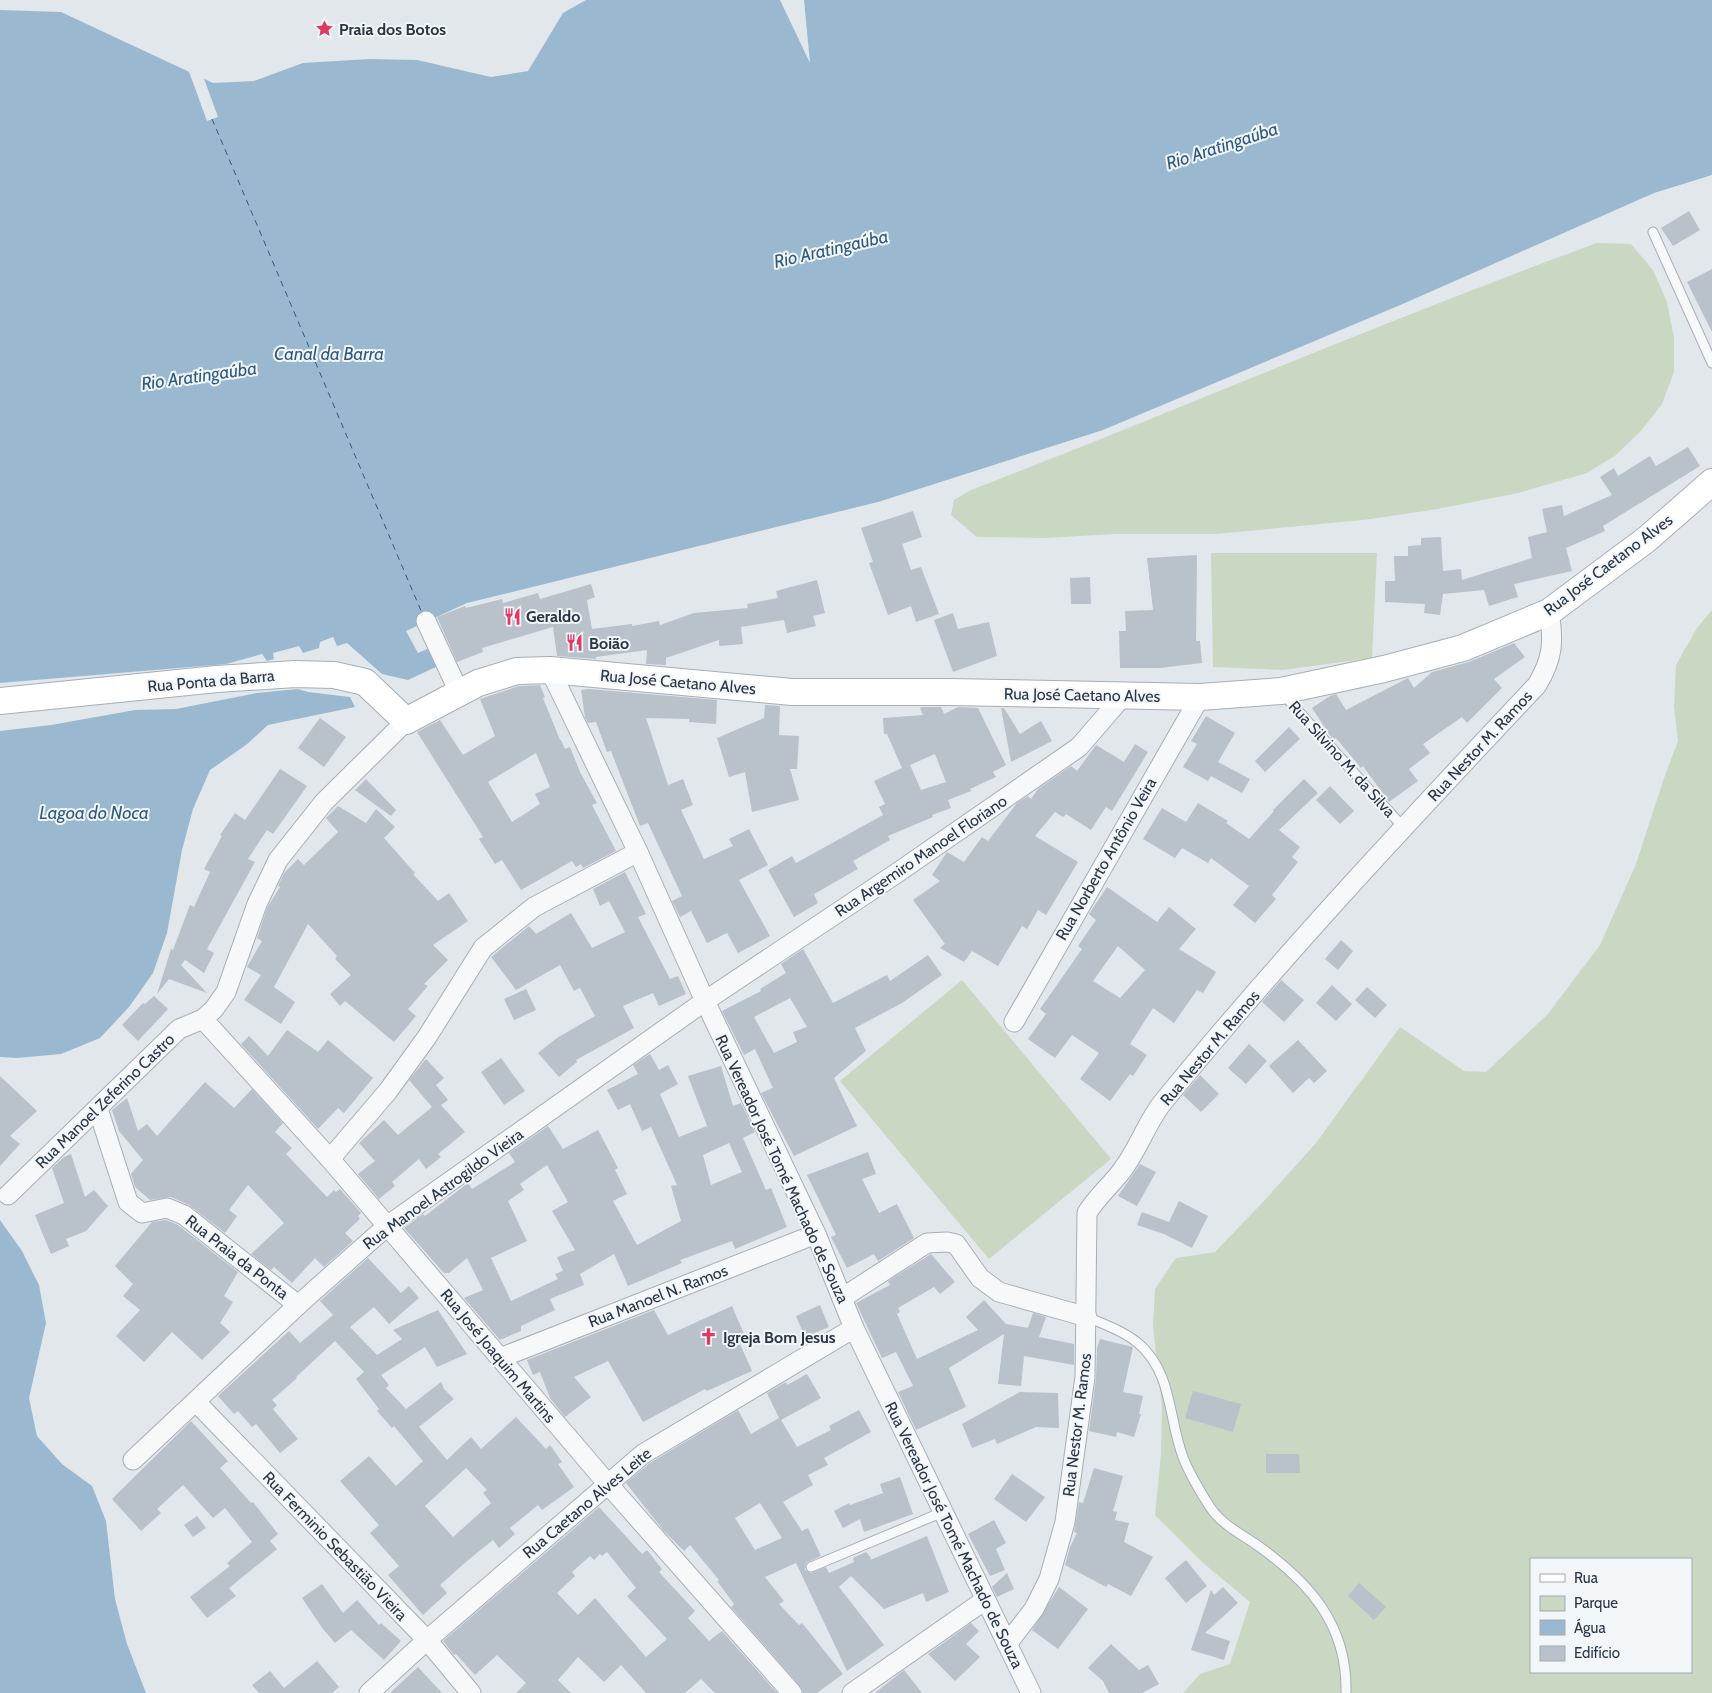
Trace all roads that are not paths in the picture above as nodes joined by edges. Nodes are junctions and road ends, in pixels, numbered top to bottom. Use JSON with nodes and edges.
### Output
{"nodes":[{"id":1,"x":1653,"y":232,"type":"dead end"},
{"id":2,"x":1712,"y":363,"type":"edge"},
{"id":3,"x":1712,"y":482,"type":"edge"},
{"id":4,"x":1549,"y":612,"type":"junction"},
{"id":5,"x":426,"y":621,"type":"dead end"},
{"id":6,"x":550,"y":670,"type":"junction"},
{"id":7,"x":459,"y":692,"type":"junction"},
{"id":8,"x":1281,"y":692,"type":"junction"},
{"id":9,"x":1123,"y":696,"type":"junction"},
{"id":10,"x":1200,"y":697,"type":"junction"},
{"id":11,"x":0,"y":701,"type":"edge"},
{"id":12,"x":406,"y":721,"type":"junction"},
{"id":13,"x":1403,"y":828,"type":"junction"},
{"id":14,"x":638,"y":852,"type":"junction"},
{"id":15,"x":706,"y":1001,"type":"junction"},
{"id":16,"x":203,"y":1019,"type":"junction"},
{"id":17,"x":1014,"y":1022,"type":"dead end"},
{"id":18,"x":98,"y":1108,"type":"junction"},
{"id":19,"x":330,"y":1159,"type":"junction"},
{"id":20,"x":8,"y":1195,"type":"dead end"},
{"id":21,"x":387,"y":1226,"type":"junction"},
{"id":22,"x":816,"y":1234,"type":"junction"},
{"id":23,"x":842,"y":1298,"type":"junction"},
{"id":24,"x":298,"y":1305,"type":"junction"},
{"id":25,"x":1087,"y":1317,"type":"junction"},
{"id":26,"x":854,"y":1328,"type":"junction"},
{"id":27,"x":500,"y":1358,"type":"junction"},
{"id":28,"x":196,"y":1402,"type":"junction"},
{"id":29,"x":133,"y":1460,"type":"dead end"},
{"id":30,"x":606,"y":1483,"type":"junction"},
{"id":31,"x":943,"y":1512,"type":"junction"},
{"id":32,"x":810,"y":1567,"type":"dead end"},
{"id":33,"x":984,"y":1600,"type":"junction"},
{"id":34,"x":427,"y":1640,"type":"junction"},
{"id":35,"x":1007,"y":1644,"type":"junction"},
{"id":36,"x":1346,"y":1691,"type":"dead end"},
{"id":37,"x":369,"y":1693,"type":"edge"},
{"id":38,"x":471,"y":1693,"type":"edge"},
{"id":39,"x":792,"y":1693,"type":"edge"},
{"id":40,"x":852,"y":1693,"type":"edge"},
{"id":41,"x":1031,"y":1693,"type":"edge"}],
"edges":[{"from":1,"to":2,"type":"lane"},
{"from":3,"to":4,"type":"street","name":"Rua José Caetano Alves"},
{"from":4,"to":8,"type":"street","name":"Rua José Caetano Alves"},
{"from":4,"to":13,"type":"street","name":"Rua Nestor M. Ramos"},
{"from":5,"to":7,"type":"street"},
{"from":6,"to":7,"type":"street","name":"Rua José Caetano Alves"},
{"from":6,"to":9,"type":"street","name":"Rua José Caetano Alves"},
{"from":6,"to":14,"type":"street","name":"Rua Vereador José Tomé Machado de Souza"},
{"from":7,"to":12,"type":"street","name":"Rua José Caetano Alves"},
{"from":8,"to":10,"type":"street","name":"Rua José Caetano Alves"},
{"from":8,"to":13,"type":"lane","name":"Rua Silvino M. da Silva"},
{"from":9,"to":10,"type":"street","name":"Rua José Caetano Alves"},
{"from":9,"to":15,"type":"street","name":"Rua Argemiro Manoel Floriano"},
{"from":10,"to":17,"type":"street","name":"Rua Norberto Antônio Veira"},
{"from":11,"to":12,"type":"street","name":"Rua Ponta da Barra"},
{"from":12,"to":16,"type":"street","name":"Rua Manoel Zeferino Castro"},
{"from":13,"to":25,"type":"street","name":"Rua Nestor M. Ramos"},
{"from":14,"to":15,"type":"street","name":"Rua Vereador José Tomé Machado de Souza"},
{"from":14,"to":19,"type":"street"},
{"from":15,"to":21,"type":"street","name":"Rua Manoel Astrogildo Vieira"},
{"from":15,"to":22,"type":"street","name":"Rua Vereador José Tomé Machado de Souza"},
{"from":16,"to":18,"type":"street","name":"Rua Manoel Zeferino Castro"},
{"from":16,"to":19,"type":"street","name":"Rua José Joaquim Martins"},
{"from":18,"to":20,"type":"street","name":"Rua Manoel Zeferino Castro"},
{"from":18,"to":24,"type":"street","name":"Rua Praia da Ponta"},
{"from":19,"to":21,"type":"street","name":"Rua José Joaquim Martins"},
{"from":21,"to":24,"type":"street","name":"Rua Manoel Astrogildo Vieira"},
{"from":21,"to":27,"type":"street","name":"Rua José Joaquim Martins"},
{"from":22,"to":23,"type":"street","name":"Rua Vereador José Tomé Machado de Souza"},
{"from":22,"to":27,"type":"street","name":"Rua Manoel N. Ramos"},
{"from":23,"to":25,"type":"street"},
{"from":23,"to":26,"type":"street","name":"Rua Vereador José Tomé Machado de Souza"},
{"from":24,"to":28,"type":"street","name":"Rua Manoel Astrogildo Vieira"},
{"from":25,"to":35,"type":"street","name":"Rua Nestor M. Ramos"},
{"from":25,"to":36,"type":"lane"},
{"from":26,"to":30,"type":"street","name":"Rua Caetano Alves Leite"},
{"from":26,"to":31,"type":"street","name":"Rua Vereador José Tomé Machado de Souza"},
{"from":27,"to":30,"type":"street","name":"Rua José Joaquim Martins"},
{"from":28,"to":29,"type":"street","name":"Rua Manoel Astrogildo Vieira"},
{"from":28,"to":34,"type":"street","name":"Rua Ferminio Sebastião Vieira"},
{"from":30,"to":34,"type":"street","name":"Rua Caetano Alves Leite"},
{"from":30,"to":39,"type":"street","name":"Rua José Joaquim Martins"},
{"from":31,"to":32,"type":"lane"},
{"from":31,"to":33,"type":"street","name":"Rua Vereador José Tomé Machado de Souza"},
{"from":33,"to":35,"type":"street","name":"Rua Vereador José Tomé Machado de Souza"},
{"from":33,"to":40,"type":"street"},
{"from":34,"to":37,"type":"street","name":"Rua Caetano Alves Leite"},
{"from":34,"to":38,"type":"street","name":"Rua Ferminio Sebastião Vieira"},
{"from":35,"to":41,"type":"street","name":"Rua Vereador José Tomé Machado de Souza"}]}
